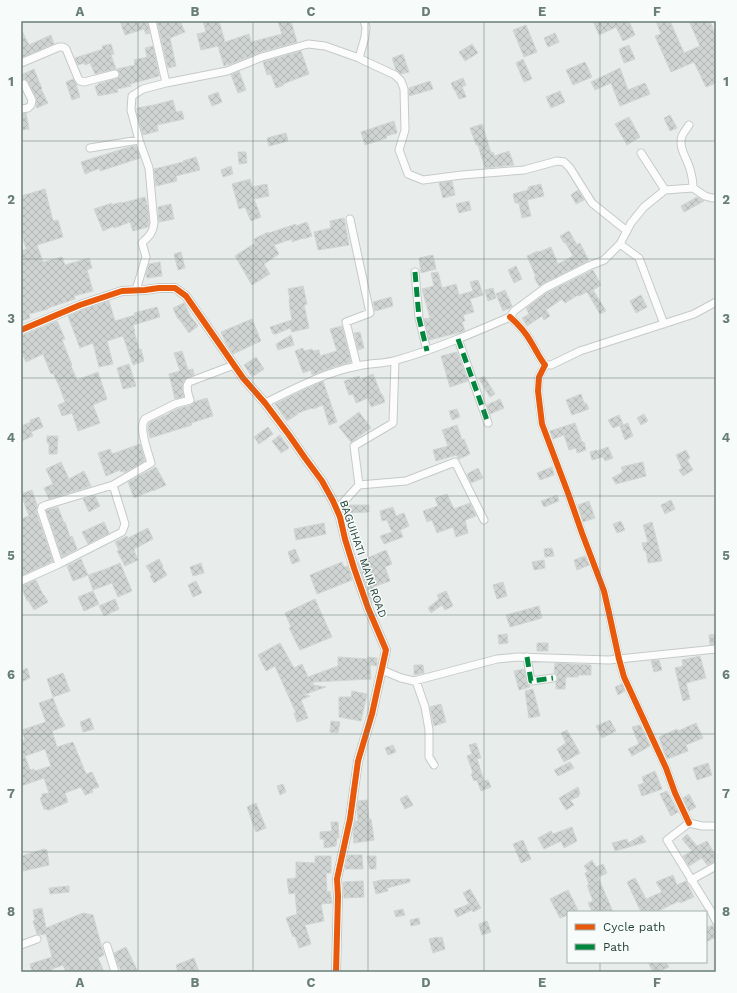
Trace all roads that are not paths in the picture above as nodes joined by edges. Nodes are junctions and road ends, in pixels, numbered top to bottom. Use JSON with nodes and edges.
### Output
{"nodes":[{"id":1,"x":152,"y":21,"type":"edge"},
{"id":2,"x":364,"y":21,"type":"edge"},
{"id":3,"x":359,"y":58,"type":"junction"},
{"id":4,"x":21,"y":63,"type":"edge"},
{"id":5,"x":115,"y":74,"type":"dead end"},
{"id":6,"x":166,"y":83,"type":"junction"},
{"id":7,"x":24,"y":84,"type":"dead end"},
{"id":8,"x":21,"y":109,"type":"edge"},
{"id":9,"x":689,"y":125,"type":"dead end"},
{"id":10,"x":139,"y":140,"type":"junction"},
{"id":11,"x":90,"y":148,"type":"dead end"},
{"id":12,"x":641,"y":153,"type":"dead end"},
{"id":13,"x":693,"y":188,"type":"junction"},
{"id":14,"x":665,"y":190,"type":"junction"},
{"id":15,"x":716,"y":198,"type":"edge"},
{"id":16,"x":350,"y":219,"type":"dead end"},
{"id":17,"x":627,"y":231,"type":"junction"},
{"id":18,"x":620,"y":244,"type":"junction"},
{"id":19,"x":416,"y":272,"type":"dead end"},
{"id":20,"x":136,"y":290,"type":"junction"},
{"id":21,"x":716,"y":302,"type":"edge"},
{"id":22,"x":510,"y":317,"type":"junction"},
{"id":23,"x":664,"y":324,"type":"junction"},
{"id":24,"x":21,"y":330,"type":"edge"},
{"id":25,"x":458,"y":339,"type":"junction"},
{"id":26,"x":427,"y":351,"type":"junction"},
{"id":27,"x":395,"y":361,"type":"junction"},
{"id":28,"x":234,"y":364,"type":"junction"},
{"id":29,"x":545,"y":365,"type":"junction"},
{"id":30,"x":357,"y":366,"type":"junction"},
{"id":31,"x":265,"y":403,"type":"junction"},
{"id":32,"x":488,"y":422,"type":"dead end"},
{"id":33,"x":113,"y":485,"type":"junction"},
{"id":34,"x":359,"y":485,"type":"junction"},
{"id":35,"x":337,"y":509,"type":"junction"},
{"id":36,"x":484,"y":520,"type":"dead end"},
{"id":37,"x":59,"y":564,"type":"junction"},
{"id":38,"x":21,"y":581,"type":"edge"},
{"id":39,"x":716,"y":649,"type":"edge"},
{"id":40,"x":527,"y":657,"type":"junction"},
{"id":41,"x":619,"y":659,"type":"junction"},
{"id":42,"x":382,"y":670,"type":"junction"},
{"id":43,"x":553,"y":678,"type":"dead end"},
{"id":44,"x":416,"y":681,"type":"junction"},
{"id":45,"x":434,"y":765,"type":"dead end"},
{"id":46,"x":689,"y":823,"type":"junction"},
{"id":47,"x":716,"y":826,"type":"edge"},
{"id":48,"x":716,"y":866,"type":"edge"},
{"id":49,"x":691,"y":880,"type":"junction"},
{"id":50,"x":716,"y":921,"type":"edge"},
{"id":51,"x":37,"y":939,"type":"dead end"},
{"id":52,"x":21,"y":945,"type":"edge"},
{"id":53,"x":107,"y":946,"type":"dead end"},
{"id":54,"x":115,"y":972,"type":"edge"},
{"id":55,"x":336,"y":972,"type":"edge"}],
"edges":[{"from":1,"to":6,"type":"street"},
{"from":2,"to":3,"type":"street"},
{"from":3,"to":6,"type":"street"},
{"from":3,"to":17,"type":"street"},
{"from":4,"to":5,"type":"street"},
{"from":6,"to":10,"type":"street"},
{"from":7,"to":8,"type":"street"},
{"from":9,"to":13,"type":"street"},
{"from":10,"to":11,"type":"street"},
{"from":10,"to":20,"type":"street"},
{"from":12,"to":14,"type":"street"},
{"from":13,"to":14,"type":"street"},
{"from":13,"to":15,"type":"street"},
{"from":14,"to":17,"type":"street"},
{"from":16,"to":30,"type":"street"},
{"from":17,"to":18,"type":"street"},
{"from":18,"to":22,"type":"street"},
{"from":18,"to":23,"type":"street"},
{"from":19,"to":26,"type":"street"},
{"from":20,"to":24,"type":"street","name":"BAGUIHATI MAIN ROAD"},
{"from":20,"to":28,"type":"street","name":"BAGUIHATI MAIN ROAD"},
{"from":21,"to":23,"type":"street"},
{"from":22,"to":25,"type":"street"},
{"from":22,"to":29,"type":"street"},
{"from":23,"to":29,"type":"street"},
{"from":25,"to":26,"type":"street"},
{"from":25,"to":32,"type":"street"},
{"from":26,"to":27,"type":"street"},
{"from":27,"to":30,"type":"street"},
{"from":27,"to":34,"type":"street"},
{"from":28,"to":31,"type":"street","name":"BAGUIHATI MAIN ROAD"},
{"from":28,"to":33,"type":"street"},
{"from":29,"to":41,"type":"street"},
{"from":30,"to":31,"type":"street"},
{"from":31,"to":35,"type":"street","name":"BAGUIHATI MAIN ROAD"},
{"from":33,"to":37,"type":"street"},
{"from":33,"to":37,"type":"street"},
{"from":34,"to":35,"type":"street"},
{"from":34,"to":36,"type":"street"},
{"from":35,"to":42,"type":"street","name":"BAGUIHATI MAIN ROAD"},
{"from":37,"to":38,"type":"street"},
{"from":39,"to":41,"type":"street"},
{"from":40,"to":41,"type":"street"},
{"from":40,"to":43,"type":"street"},
{"from":40,"to":44,"type":"street"},
{"from":41,"to":46,"type":"street"},
{"from":42,"to":44,"type":"street"},
{"from":42,"to":55,"type":"street","name":"BAGUIHATI MAIN ROAD"},
{"from":44,"to":45,"type":"street"},
{"from":46,"to":47,"type":"street"},
{"from":46,"to":49,"type":"street"},
{"from":48,"to":49,"type":"street"},
{"from":49,"to":50,"type":"street"},
{"from":51,"to":52,"type":"street"},
{"from":53,"to":54,"type":"street"}]}
